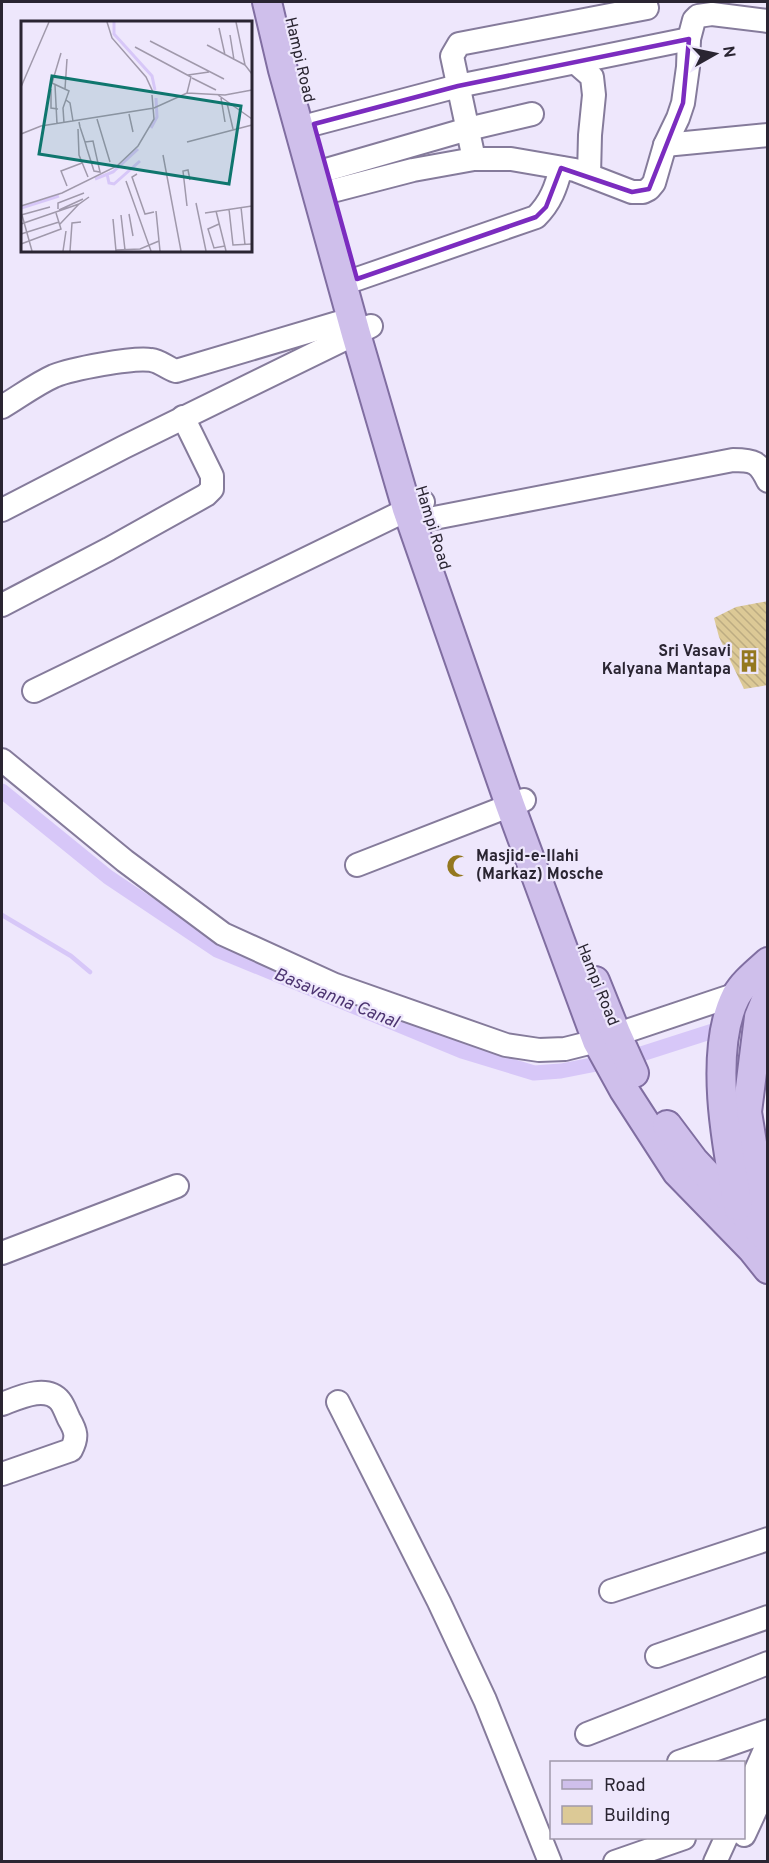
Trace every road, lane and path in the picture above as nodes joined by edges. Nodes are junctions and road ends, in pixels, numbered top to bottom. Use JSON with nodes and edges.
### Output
{"nodes":[{"id":1,"x":267,"y":2,"type":"edge"},
{"id":2,"x":285,"y":2,"type":"edge"},
{"id":3,"x":647,"y":8,"type":"dead end"},
{"id":4,"x":768,"y":21,"type":"edge"},
{"id":5,"x":689,"y":39,"type":"junction"},
{"id":6,"x":576,"y":63,"type":"junction"},
{"id":7,"x":458,"y":86,"type":"junction"},
{"id":8,"x":532,"y":114,"type":"dead end"},
{"id":9,"x":314,"y":124,"type":"junction"},
{"id":10,"x":468,"y":129,"type":"junction"},
{"id":11,"x":768,"y":135,"type":"edge"},
{"id":12,"x":665,"y":145,"type":"junction"},
{"id":13,"x":474,"y":159,"type":"junction"},
{"id":14,"x":561,"y":168,"type":"junction"},
{"id":15,"x":589,"y":174,"type":"junction"},
{"id":16,"x":329,"y":180,"type":"junction"},
{"id":17,"x":357,"y":279,"type":"junction"},
{"id":18,"x":359,"y":326,"type":"junction"},
{"id":19,"x":2,"y":407,"type":"edge"},
{"id":20,"x":183,"y":417,"type":"junction"},
{"id":21,"x":768,"y":481,"type":"edge"},
{"id":22,"x":2,"y":510,"type":"edge"},
{"id":23,"x":420,"y":510,"type":"junction"},
{"id":24,"x":2,"y":605,"type":"edge"},
{"id":25,"x":34,"y":691,"type":"dead end"},
{"id":26,"x":2,"y":760,"type":"edge"},
{"id":27,"x":517,"y":802,"type":"junction"},
{"id":28,"x":357,"y":865,"type":"dead end"},
{"id":29,"x":768,"y":962,"type":"edge"},
{"id":30,"x":737,"y":994,"type":"junction"},
{"id":31,"x":768,"y":995,"type":"edge"},
{"id":32,"x":609,"y":1041,"type":"junction"},
{"id":33,"x":624,"y":1072,"type":"junction"},
{"id":34,"x":177,"y":1186,"type":"dead end"},
{"id":35,"x":738,"y":1206,"type":"junction"},
{"id":36,"x":768,"y":1221,"type":"edge"},
{"id":37,"x":768,"y":1239,"type":"edge"},
{"id":38,"x":2,"y":1253,"type":"edge"},
{"id":39,"x":768,"y":1269,"type":"edge"},
{"id":40,"x":338,"y":1402,"type":"dead end"},
{"id":41,"x":2,"y":1404,"type":"edge"},
{"id":42,"x":2,"y":1474,"type":"edge"},
{"id":43,"x":768,"y":1539,"type":"edge"},
{"id":44,"x":612,"y":1591,"type":"dead end"},
{"id":45,"x":768,"y":1617,"type":"edge"},
{"id":46,"x":657,"y":1656,"type":"dead end"},
{"id":47,"x":768,"y":1663,"type":"edge"},
{"id":48,"x":768,"y":1731,"type":"edge"},
{"id":49,"x":587,"y":1734,"type":"dead end"},
{"id":50,"x":768,"y":1743,"type":"edge"},
{"id":51,"x":682,"y":1761,"type":"edge"},
{"id":52,"x":768,"y":1784,"type":"edge"},
{"id":53,"x":745,"y":1795,"type":"edge"},
{"id":54,"x":542,"y":1812,"type":"edge"},
{"id":55,"x":745,"y":1832,"type":"edge"},
{"id":56,"x":681,"y":1839,"type":"edge"},
{"id":57,"x":726,"y":1839,"type":"edge"},
{"id":58,"x":742,"y":1839,"type":"edge"},
{"id":59,"x":550,"y":1862,"type":"edge"},
{"id":60,"x":615,"y":1862,"type":"edge"},
{"id":61,"x":715,"y":1862,"type":"edge"},
{"id":62,"x":732,"y":1862,"type":"edge"}],
"edges":[{"from":1,"to":18,"type":"main road"},
{"from":2,"to":9,"type":"main road","name":"Hampi Road"},
{"from":3,"to":7,"type":"street"},
{"from":4,"to":5,"type":"street"},
{"from":5,"to":6,"type":"street"},
{"from":5,"to":12,"type":"street"},
{"from":6,"to":7,"type":"street"},
{"from":6,"to":15,"type":"street"},
{"from":7,"to":9,"type":"street"},
{"from":7,"to":10,"type":"street"},
{"from":8,"to":10,"type":"street"},
{"from":9,"to":16,"type":"main road","name":"Hampi Road"},
{"from":10,"to":13,"type":"street"},
{"from":10,"to":16,"type":"street"},
{"from":11,"to":12,"type":"street"},
{"from":12,"to":15,"type":"street"},
{"from":13,"to":14,"type":"street"},
{"from":13,"to":16,"type":"street"},
{"from":14,"to":15,"type":"street"},
{"from":14,"to":17,"type":"street"},
{"from":16,"to":17,"type":"main road","name":"Hampi Road"},
{"from":17,"to":18,"type":"main road","name":"Hampi Road"},
{"from":18,"to":19,"type":"street"},
{"from":18,"to":20,"type":"street"},
{"from":18,"to":23,"type":"main road","name":"Hampi Road"},
{"from":20,"to":22,"type":"street"},
{"from":20,"to":24,"type":"street"},
{"from":21,"to":23,"type":"street"},
{"from":23,"to":25,"type":"street"},
{"from":23,"to":27,"type":"main road","name":"Hampi Road"},
{"from":26,"to":32,"type":"street"},
{"from":27,"to":28,"type":"street"},
{"from":27,"to":32,"type":"main road","name":"Hampi Road"},
{"from":29,"to":30,"type":"main road"},
{"from":30,"to":32,"type":"street"},
{"from":30,"to":35,"type":"main road"},
{"from":31,"to":36,"type":"main road"},
{"from":32,"to":33,"type":"main road","name":"Hampi Road"},
{"from":33,"to":35,"type":"main road"},
{"from":33,"to":39,"type":"main road"},
{"from":34,"to":38,"type":"street"},
{"from":35,"to":37,"type":"main road"},
{"from":40,"to":54,"type":"street"},
{"from":41,"to":42,"type":"street"},
{"from":43,"to":44,"type":"street"},
{"from":45,"to":46,"type":"street"},
{"from":47,"to":49,"type":"street"},
{"from":48,"to":51,"type":"street"},
{"from":50,"to":53,"type":"street"},
{"from":52,"to":55,"type":"street"},
{"from":54,"to":59,"type":"street"},
{"from":56,"to":60,"type":"street"},
{"from":57,"to":61,"type":"street"},
{"from":58,"to":62,"type":"street"}]}
